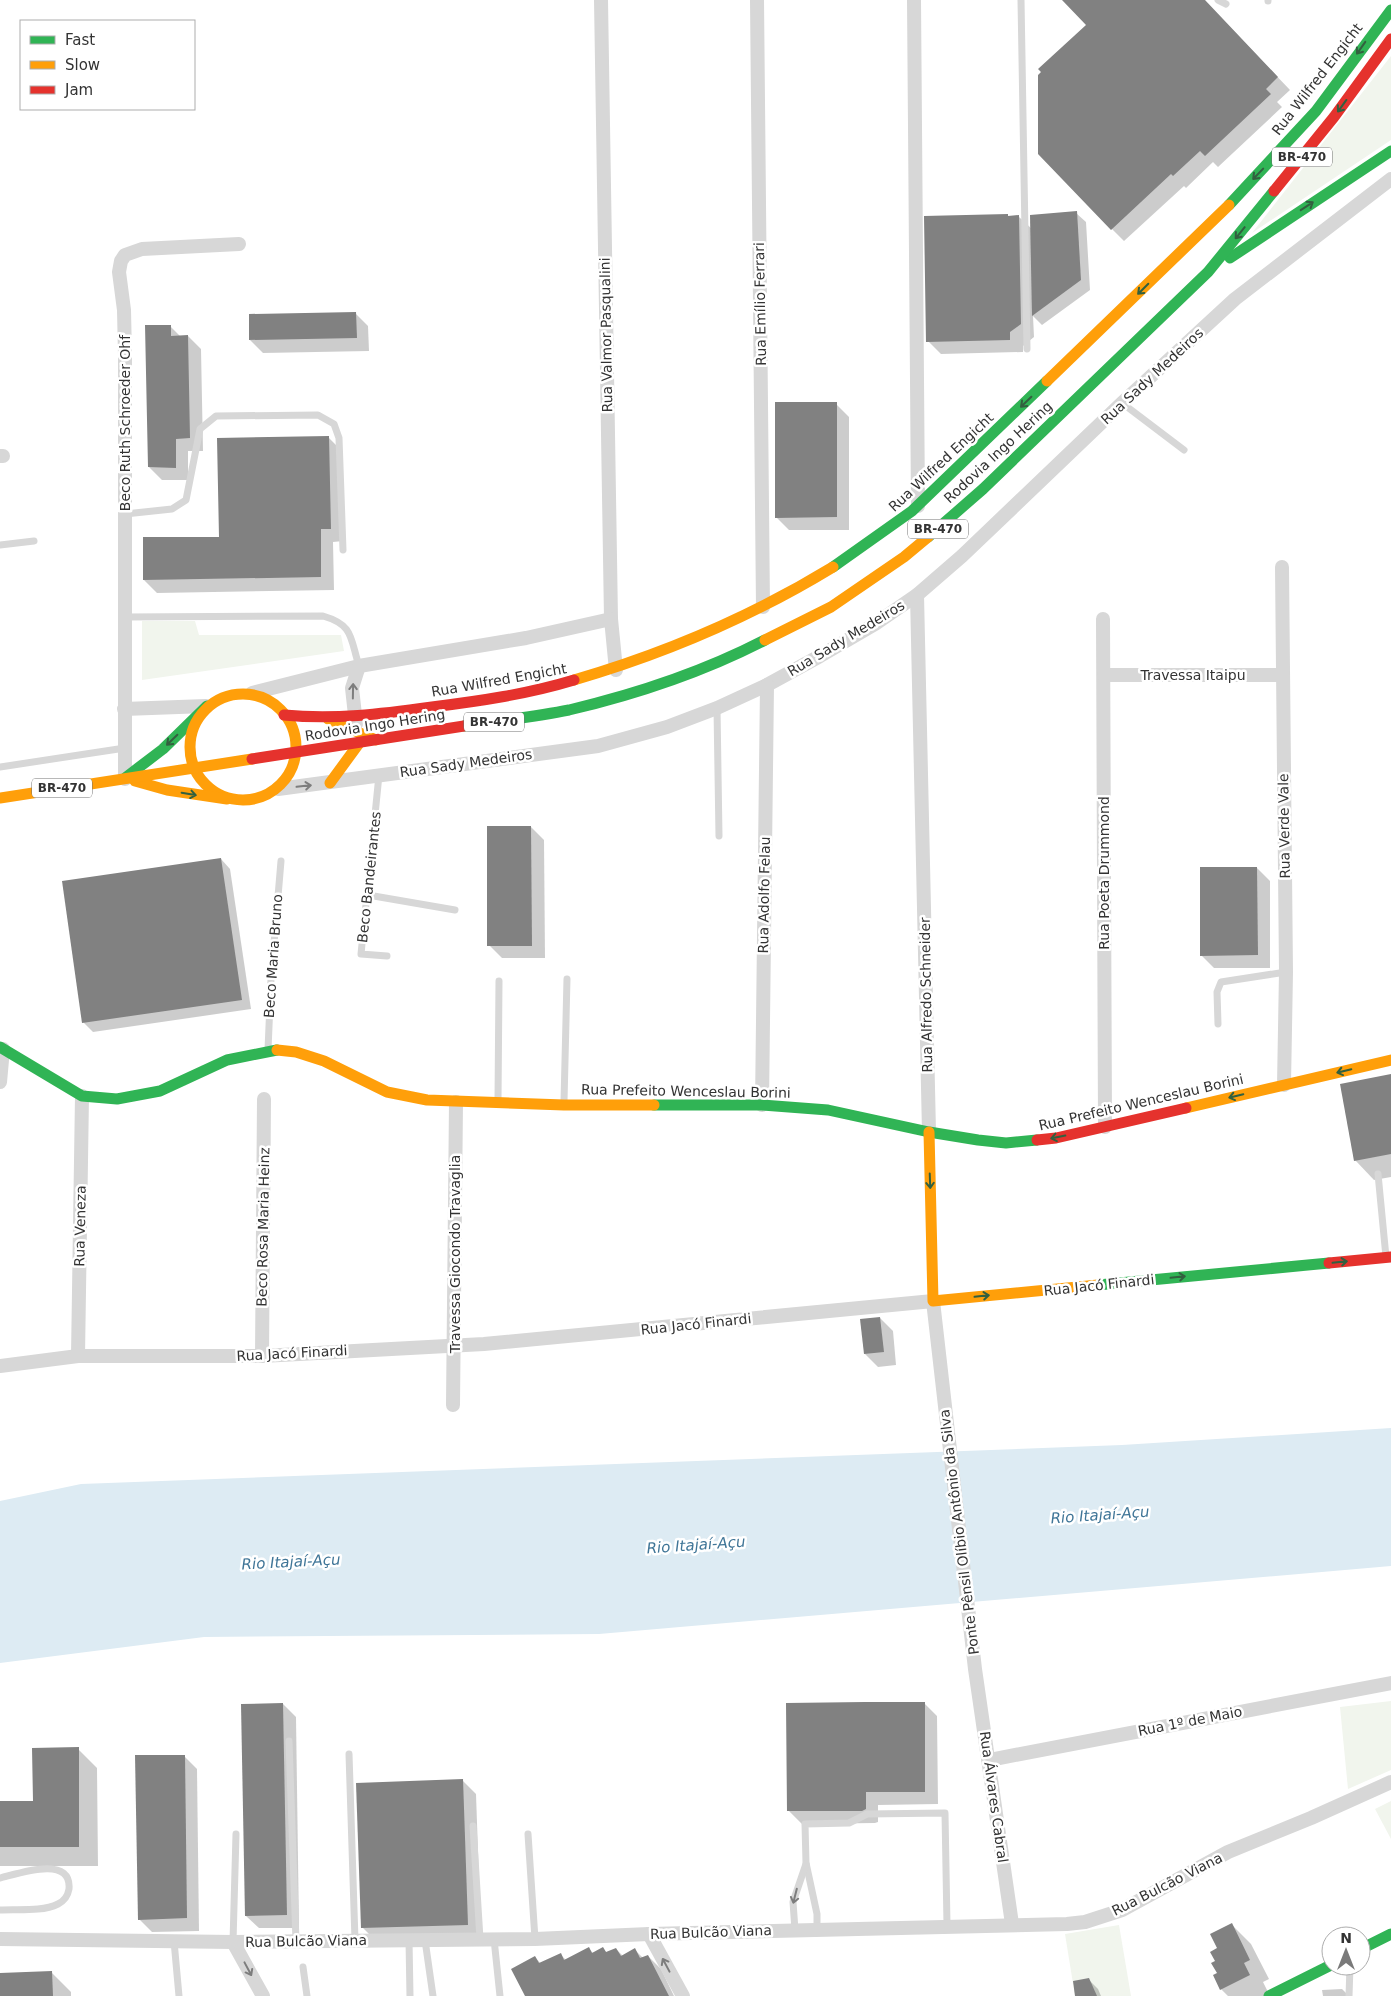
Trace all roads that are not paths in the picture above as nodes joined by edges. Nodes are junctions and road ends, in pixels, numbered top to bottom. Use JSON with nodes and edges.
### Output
{"nodes":[{"id":1,"x":601,"y":0,"type":"edge"},
{"id":2,"x":758,"y":0,"type":"edge"},
{"id":3,"x":914,"y":0,"type":"edge"},
{"id":4,"x":1021,"y":0,"type":"edge"},
{"id":5,"x":1218,"y":0,"type":"edge"},
{"id":6,"x":1226,"y":4,"type":"dead end"},
{"id":7,"x":1391,"y":10,"type":"edge"},
{"id":8,"x":1391,"y":39,"type":"edge"},
{"id":9,"x":1391,"y":151,"type":"edge"},
{"id":10,"x":1391,"y":179,"type":"edge"},
{"id":11,"x":239,"y":244,"type":"dead end"},
{"id":12,"x":1208,"y":272,"type":"junction"},
{"id":13,"x":1028,"y":349,"type":"dead end"},
{"id":14,"x":1122,"y":403,"type":"junction"},
{"id":15,"x":1184,"y":450,"type":"dead end"},
{"id":16,"x":918,"y":506,"type":"junction"},
{"id":17,"x":125,"y":514,"type":"junction"},
{"id":18,"x":34,"y":542,"type":"dead end"},
{"id":19,"x":0,"y":544,"type":"edge"},
{"id":20,"x":343,"y":550,"type":"dead end"},
{"id":21,"x":1282,"y":567,"type":"dead end"},
{"id":22,"x":917,"y":595,"type":"junction"},
{"id":23,"x":763,"y":607,"type":"junction"},
{"id":24,"x":125,"y":616,"type":"junction"},
{"id":25,"x":610,"y":619,"type":"junction"},
{"id":26,"x":1103,"y":619,"type":"dead end"},
{"id":27,"x":359,"y":666,"type":"junction"},
{"id":28,"x":616,"y":670,"type":"junction"},
{"id":29,"x":1104,"y":674,"type":"junction"},
{"id":30,"x":1283,"y":674,"type":"junction"},
{"id":31,"x":767,"y":685,"type":"junction"},
{"id":32,"x":252,"y":693,"type":"junction"},
{"id":33,"x":207,"y":706,"type":"junction"},
{"id":34,"x":717,"y":708,"type":"junction"},
{"id":35,"x":124,"y":709,"type":"junction"},
{"id":36,"x":284,"y":715,"type":"junction"},
{"id":37,"x":356,"y":717,"type":"junction"},
{"id":38,"x":328,"y":719,"type":"junction"},
{"id":39,"x":359,"y":737,"type":"junction"},
{"id":40,"x":125,"y":748,"type":"junction"},
{"id":41,"x":298,"y":752,"type":"junction"},
{"id":42,"x":0,"y":767,"type":"edge"},
{"id":43,"x":193,"y":768,"type":"junction"},
{"id":44,"x":379,"y":775,"type":"junction"},
{"id":45,"x":125,"y":779,"type":"junction"},
{"id":46,"x":330,"y":783,"type":"junction"},
{"id":47,"x":278,"y":789,"type":"junction"},
{"id":48,"x":0,"y":798,"type":"edge"},
{"id":49,"x":227,"y":799,"type":"junction"},
{"id":50,"x":719,"y":836,"type":"dead end"},
{"id":51,"x":281,"y":861,"type":"dead end"},
{"id":52,"x":368,"y":895,"type":"junction"},
{"id":53,"x":455,"y":910,"type":"dead end"},
{"id":54,"x":386,"y":956,"type":"dead end"},
{"id":55,"x":1286,"y":972,"type":"junction"},
{"id":56,"x":567,"y":979,"type":"dead end"},
{"id":57,"x":499,"y":981,"type":"dead end"},
{"id":58,"x":1218,"y":1024,"type":"dead end"},
{"id":59,"x":1,"y":1048,"type":"edge"},
{"id":60,"x":268,"y":1051,"type":"junction"},
{"id":61,"x":1391,"y":1060,"type":"edge"},
{"id":62,"x":0,"y":1082,"type":"edge"},
{"id":63,"x":1284,"y":1085,"type":"junction"},
{"id":64,"x":82,"y":1096,"type":"junction"},
{"id":65,"x":264,"y":1099,"type":"dead end"},
{"id":66,"x":456,"y":1102,"type":"junction"},
{"id":67,"x":498,"y":1104,"type":"junction"},
{"id":68,"x":564,"y":1105,"type":"junction"},
{"id":69,"x":762,"y":1105,"type":"junction"},
{"id":70,"x":1105,"y":1127,"type":"junction"},
{"id":71,"x":929,"y":1132,"type":"junction"},
{"id":72,"x":1378,"y":1174,"type":"dead end"},
{"id":73,"x":1388,"y":1257,"type":"edge"},
{"id":74,"x":933,"y":1301,"type":"junction"},
{"id":75,"x":454,"y":1345,"type":"junction"},
{"id":76,"x":78,"y":1356,"type":"junction"},
{"id":77,"x":262,"y":1356,"type":"junction"},
{"id":78,"x":0,"y":1366,"type":"edge"},
{"id":79,"x":943,"y":1395,"type":"joint"},
{"id":80,"x":453,"y":1405,"type":"dead end"},
{"id":81,"x":975,"y":1670,"type":"joint"},
{"id":82,"x":1391,"y":1683,"type":"edge"},
{"id":83,"x":289,"y":1741,"type":"dead end"},
{"id":84,"x":349,"y":1754,"type":"dead end"},
{"id":85,"x":989,"y":1760,"type":"junction"},
{"id":86,"x":1391,"y":1782,"type":"edge"},
{"id":87,"x":474,"y":1826,"type":"dead end"},
{"id":88,"x":236,"y":1834,"type":"dead end"},
{"id":89,"x":528,"y":1834,"type":"dead end"},
{"id":90,"x":806,"y":1863,"type":"junction"},
{"id":91,"x":0,"y":1878,"type":"edge"},
{"id":92,"x":0,"y":1910,"type":"edge"},
{"id":93,"x":1012,"y":1924,"type":"junction"},
{"id":94,"x":947,"y":1925,"type":"junction"},
{"id":95,"x":818,"y":1929,"type":"junction"},
{"id":96,"x":795,"y":1930,"type":"junction"},
{"id":97,"x":649,"y":1934,"type":"junction"},
{"id":98,"x":1391,"y":1934,"type":"edge"},
{"id":99,"x":0,"y":1939,"type":"edge"},
{"id":100,"x":425,"y":1939,"type":"junction"},
{"id":101,"x":487,"y":1939,"type":"junction"},
{"id":102,"x":535,"y":1939,"type":"junction"},
{"id":103,"x":355,"y":1940,"type":"junction"},
{"id":104,"x":409,"y":1940,"type":"junction"},
{"id":105,"x":174,"y":1941,"type":"junction"},
{"id":106,"x":296,"y":1941,"type":"junction"},
{"id":107,"x":234,"y":1942,"type":"junction"},
{"id":108,"x":1371,"y":1944,"type":"edge"},
{"id":109,"x":303,"y":1967,"type":"dead end"},
{"id":110,"x":1321,"y":1971,"type":"edge"},
{"id":111,"x":1350,"y":1976,"type":"edge"},
{"id":112,"x":179,"y":1996,"type":"edge"},
{"id":113,"x":263,"y":1996,"type":"edge"},
{"id":114,"x":306,"y":1996,"type":"edge"},
{"id":115,"x":410,"y":1996,"type":"edge"},
{"id":116,"x":433,"y":1996,"type":"edge"},
{"id":117,"x":500,"y":1996,"type":"edge"},
{"id":118,"x":683,"y":1996,"type":"edge"},
{"id":119,"x":1269,"y":1996,"type":"edge"},
{"id":120,"x":1349,"y":1996,"type":"edge"}],
"edges":[{"from":1,"to":25,"type":"street","name":"Rua Valmor Pasqualini"},
{"from":2,"to":23,"type":"street","name":"Rua Emílio Ferrari"},
{"from":3,"to":16,"type":"street"},
{"from":4,"to":13,"type":"lane"},
{"from":5,"to":6,"type":"lane"},
{"from":7,"to":16,"type":"main road","name":"Rua Wilfred Engicht","one_way":true},
{"from":8,"to":12,"type":"main road","name":"Rodovia Ingo Hering","number":"BR-470","one_way":true},
{"from":12,"to":9,"type":"main road","name":"Rodovia Ingo Hering","number":"BR-470","one_way":true},
{"from":10,"to":14,"type":"street","name":"Rua Sady Medeiros"},
{"from":11,"to":17,"type":"street","name":"Beco Ruth Schroeder Ohf"},
{"from":12,"to":39,"type":"main road","name":"Rodovia Ingo Hering","number":"BR-470"},
{"from":14,"to":15,"type":"lane"},
{"from":14,"to":22,"type":"street","name":"Rua Sady Medeiros"},
{"from":16,"to":23,"type":"main road","name":"Rua Wilfred Engicht"},
{"from":17,"to":20,"type":"lane"},
{"from":17,"to":24,"type":"street","name":"Beco Ruth Schroeder Ohf"},
{"from":18,"to":19,"type":"lane"},
{"from":21,"to":30,"type":"street","name":"Rua Verde Vale"},
{"from":22,"to":31,"type":"street","name":"Rua Sady Medeiros"},
{"from":22,"to":71,"type":"street","name":"Rua Alfredo Schneider"},
{"from":23,"to":28,"type":"main road","name":"Rua Wilfred Engicht"},
{"from":24,"to":27,"type":"lane"},
{"from":24,"to":35,"type":"street","name":"Beco Ruth Schroeder Ohf"},
{"from":25,"to":27,"type":"street"},
{"from":25,"to":28,"type":"street","name":"Rua Valmor Pasqualini"},
{"from":26,"to":29,"type":"street","name":"Rua Poeta Drummond"},
{"from":27,"to":32,"type":"street"},
{"from":37,"to":27,"type":"street","one_way":true},
{"from":28,"to":37,"type":"main road","name":"Rua Wilfred Engicht"},
{"from":29,"to":30,"type":"street","name":"Travessa Itaipu"},
{"from":29,"to":70,"type":"street","name":"Rua Poeta Drummond"},
{"from":30,"to":55,"type":"street","name":"Rua Verde Vale"},
{"from":31,"to":34,"type":"street","name":"Rua Sady Medeiros"},
{"from":31,"to":69,"type":"street","name":"Rua Adolfo Felau"},
{"from":32,"to":33,"type":"main road"},
{"from":32,"to":36,"type":"main road"},
{"from":33,"to":35,"type":"street"},
{"from":33,"to":43,"type":"main road"},
{"from":33,"to":45,"type":"main road","one_way":true},
{"from":34,"to":44,"type":"street","name":"Rua Sady Medeiros"},
{"from":34,"to":50,"type":"lane"},
{"from":35,"to":40,"type":"street","name":"Beco Ruth Schroeder Ohf"},
{"from":36,"to":38,"type":"main road","name":"Rua Wilfred Engicht"},
{"from":36,"to":41,"type":"main road"},
{"from":37,"to":38,"type":"main road","name":"Rua Wilfred Engicht"},
{"from":37,"to":39,"type":"street"},
{"from":38,"to":39,"type":"main road"},
{"from":39,"to":41,"type":"main road","name":"Rodovia Ingo Hering","number":"BR-470"},
{"from":39,"to":46,"type":"main road"},
{"from":40,"to":42,"type":"lane"},
{"from":40,"to":45,"type":"street","name":"Beco Ruth Schroeder Ohf"},
{"from":41,"to":43,"type":"main road","name":"Rodovia Ingo Hering","number":"BR-470"},
{"from":41,"to":47,"type":"main road"},
{"from":43,"to":45,"type":"main road","name":"Rodovia Ingo Hering","number":"BR-470"},
{"from":43,"to":49,"type":"main road"},
{"from":44,"to":46,"type":"street","name":"Rua Sady Medeiros"},
{"from":44,"to":52,"type":"lane","name":"Beco Bandeirantes"},
{"from":45,"to":48,"type":"main road","name":"Rodovia Ingo Hering","number":"BR-470"},
{"from":45,"to":49,"type":"main road","one_way":true},
{"from":47,"to":46,"type":"street","name":"Rua Sady Medeiros","one_way":true},
{"from":47,"to":49,"type":"main road"},
{"from":51,"to":60,"type":"lane","name":"Beco Maria Bruno"},
{"from":52,"to":53,"type":"lane"},
{"from":52,"to":54,"type":"lane","name":"Beco Bandeirantes"},
{"from":55,"to":58,"type":"lane"},
{"from":55,"to":63,"type":"street","name":"Rua Verde Vale"},
{"from":56,"to":68,"type":"lane"},
{"from":57,"to":67,"type":"lane"},
{"from":59,"to":62,"type":"street"},
{"from":59,"to":64,"type":"main road","name":"Rua Prefeito Wenceslau Borini"},
{"from":60,"to":64,"type":"main road","name":"Rua Prefeito Wenceslau Borini"},
{"from":60,"to":66,"type":"main road","name":"Rua Prefeito Wenceslau Borini"},
{"from":61,"to":63,"type":"main road","name":"Rua Prefeito Wenceslau Borini","one_way":true},
{"from":63,"to":70,"type":"main road","name":"Rua Prefeito Wenceslau Borini","one_way":true},
{"from":64,"to":76,"type":"street","name":"Rua Veneza"},
{"from":65,"to":77,"type":"street","name":"Beco Rosa Maria Heinz"},
{"from":66,"to":67,"type":"main road","name":"Rua Prefeito Wenceslau Borini"},
{"from":66,"to":75,"type":"street","name":"Travessa Giocondo Travaglia"},
{"from":67,"to":68,"type":"main road","name":"Rua Prefeito Wenceslau Borini"},
{"from":68,"to":69,"type":"main road","name":"Rua Prefeito Wenceslau Borini"},
{"from":69,"to":71,"type":"main road","name":"Rua Prefeito Wenceslau Borini"},
{"from":70,"to":71,"type":"main road","name":"Rua Prefeito Wenceslau Borini","one_way":true},
{"from":71,"to":74,"type":"main road","name":"Rua Alfredo Schneider","one_way":true},
{"from":72,"to":73,"type":"lane"},
{"from":74,"to":73,"type":"main road","name":"Rua Jacó Finardi","one_way":true},
{"from":74,"to":75,"type":"street","name":"Rua Jacó Finardi"},
{"from":74,"to":79,"type":"street","name":"Rua Alfredo Schneider"},
{"from":75,"to":77,"type":"street","name":"Rua Jacó Finardi"},
{"from":75,"to":80,"type":"street","name":"Travessa Giocondo Travaglia"},
{"from":76,"to":77,"type":"street","name":"Rua Jacó Finardi"},
{"from":76,"to":78,"type":"street","name":"Rua Jacó Finardi"},
{"from":79,"to":81,"type":"street","name":"Ponte Pênsil Olíbio Antônio da Silva"},
{"from":81,"to":85,"type":"street","name":"Rua Álvares Cabral"},
{"from":82,"to":85,"type":"street","name":"Rua 1º de Maio"},
{"from":83,"to":106,"type":"lane"},
{"from":84,"to":103,"type":"lane"},
{"from":85,"to":93,"type":"street","name":"Rua Álvares Cabral"},
{"from":86,"to":93,"type":"street","name":"Rua Bulcão Viana"},
{"from":87,"to":101,"type":"lane"},
{"from":88,"to":107,"type":"lane"},
{"from":89,"to":102,"type":"lane"},
{"from":90,"to":94,"type":"lane"},
{"from":90,"to":95,"type":"lane"},
{"from":90,"to":96,"type":"lane","one_way":true},
{"from":91,"to":92,"type":"lane"},
{"from":93,"to":94,"type":"street","name":"Rua Bulcão Viana"},
{"from":94,"to":95,"type":"street","name":"Rua Bulcão Viana"},
{"from":95,"to":96,"type":"street","name":"Rua Bulcão Viana"},
{"from":96,"to":97,"type":"street","name":"Rua Bulcão Viana"},
{"from":97,"to":102,"type":"street","name":"Rua Bulcão Viana"},
{"from":118,"to":97,"type":"street","one_way":true},
{"from":98,"to":108,"type":"main road"},
{"from":99,"to":105,"type":"street","name":"Rua Bulcão Viana"},
{"from":100,"to":101,"type":"street","name":"Rua Bulcão Viana"},
{"from":100,"to":104,"type":"street","name":"Rua Bulcão Viana"},
{"from":100,"to":116,"type":"lane"},
{"from":101,"to":102,"type":"street","name":"Rua Bulcão Viana"},
{"from":101,"to":117,"type":"lane"},
{"from":103,"to":104,"type":"street","name":"Rua Bulcão Viana"},
{"from":103,"to":106,"type":"street","name":"Rua Bulcão Viana"},
{"from":104,"to":115,"type":"lane"},
{"from":105,"to":107,"type":"street","name":"Rua Bulcão Viana"},
{"from":105,"to":112,"type":"lane"},
{"from":106,"to":107,"type":"street","name":"Rua Bulcão Viana"},
{"from":107,"to":113,"type":"street","one_way":true},
{"from":109,"to":114,"type":"lane"},
{"from":110,"to":119,"type":"main road"},
{"from":111,"to":120,"type":"lane"}]}
